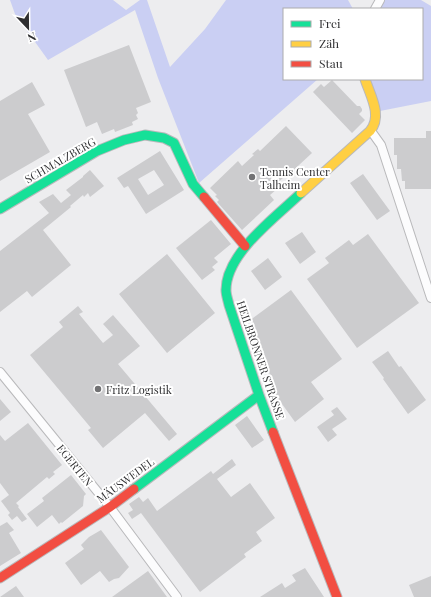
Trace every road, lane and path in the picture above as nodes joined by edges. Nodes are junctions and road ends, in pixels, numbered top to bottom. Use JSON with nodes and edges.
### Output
{"nodes":[{"id":1,"x":365,"y":80,"type":"edge"},
{"id":2,"x":371,"y":131,"type":"junction"},
{"id":3,"x":0,"y":209,"type":"edge"},
{"id":4,"x":245,"y":246,"type":"junction"},
{"id":5,"x":431,"y":298,"type":"edge"},
{"id":6,"x":0,"y":372,"type":"edge"},
{"id":7,"x":259,"y":395,"type":"junction"},
{"id":8,"x":110,"y":507,"type":"junction"},
{"id":9,"x":0,"y":578,"type":"edge"},
{"id":10,"x":177,"y":597,"type":"edge"},
{"id":11,"x":337,"y":597,"type":"edge"}],
"edges":[{"from":1,"to":2,"type":"street"},
{"from":2,"to":4,"type":"street","name":"HEILBRONNER STRASSE"},
{"from":2,"to":5,"type":"street"},
{"from":3,"to":4,"type":"street","name":"SCHMALZBERG"},
{"from":4,"to":7,"type":"street","name":"HEILBRONNER STRASSE"},
{"from":6,"to":8,"type":"street","name":"EGERTEN"},
{"from":7,"to":8,"type":"street","name":"MÄUSWEDEL"},
{"from":7,"to":11,"type":"street","name":"HEILBRONNER STRASSE"},
{"from":8,"to":9,"type":"street","name":"MÄUSWEDEL"},
{"from":8,"to":10,"type":"street","name":"EGERTEN"}]}
